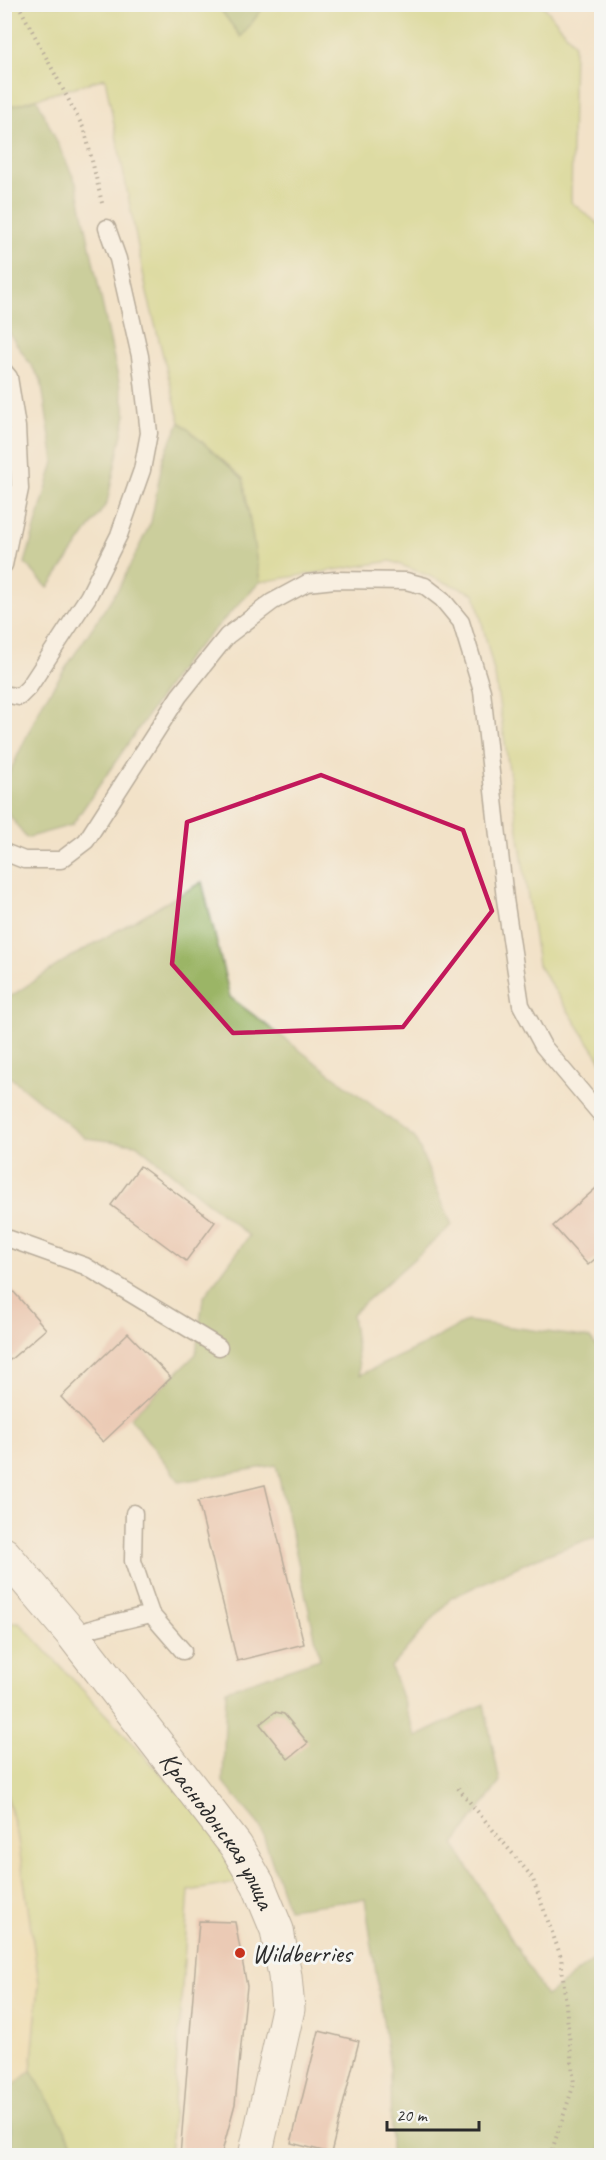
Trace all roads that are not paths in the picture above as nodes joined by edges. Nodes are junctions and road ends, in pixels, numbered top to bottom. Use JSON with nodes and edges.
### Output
{"nodes":[{"id":1,"x":107,"y":228,"type":"road end"},
{"id":2,"x":4,"y":371,"type":"edge"},
{"id":3,"x":4,"y":564,"type":"edge"},
{"id":4,"x":4,"y":694,"type":"edge"},
{"id":5,"x":4,"y":852,"type":"edge"},
{"id":6,"x":602,"y":1116,"type":"edge"},
{"id":7,"x":4,"y":1237,"type":"edge"},
{"id":8,"x":219,"y":1347,"type":"dead end"},
{"id":9,"x":134,"y":1513,"type":"dead end"},
{"id":10,"x":4,"y":1554,"type":"edge"},
{"id":11,"x":151,"y":1614,"type":"junction"},
{"id":12,"x":73,"y":1635,"type":"junction"},
{"id":13,"x":183,"y":1651,"type":"dead end"},
{"id":14,"x":255,"y":2156,"type":"edge"}],
"edges":[{"from":1,"to":4,"type":"lane"},
{"from":2,"to":3,"type":"lane"},
{"from":5,"to":6,"type":"lane"},
{"from":7,"to":8,"type":"lane"},
{"from":9,"to":11,"type":"lane"},
{"from":10,"to":12,"type":"street","name":"Краснодонская улица"},
{"from":11,"to":12,"type":"lane"},
{"from":11,"to":13,"type":"lane"},
{"from":12,"to":14,"type":"street","name":"Краснодонская улица"}]}
